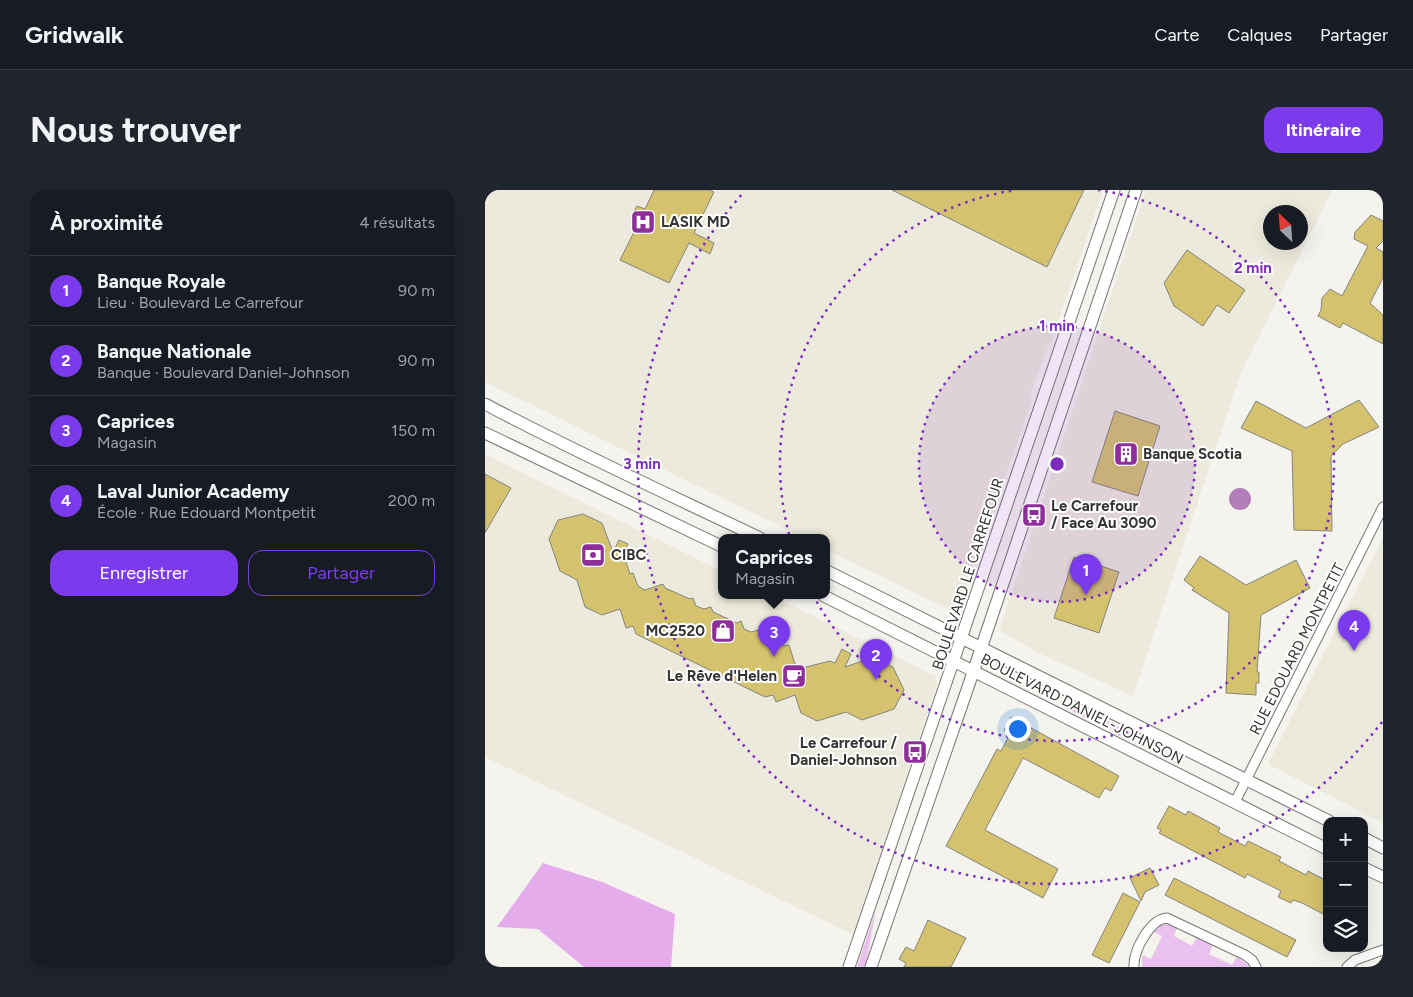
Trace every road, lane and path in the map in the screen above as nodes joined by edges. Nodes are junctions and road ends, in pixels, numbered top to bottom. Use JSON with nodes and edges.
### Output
{"nodes":[{"id":1,"x":1114,"y":190,"type":"edge"},
{"id":2,"x":1136,"y":190,"type":"edge"},
{"id":3,"x":485,"y":404,"type":"edge"},
{"id":4,"x":485,"y":433,"type":"edge"},
{"id":5,"x":1383,"y":507,"type":"edge"},
{"id":6,"x":752,"y":534,"type":"edge"},
{"id":7,"x":718,"y":545,"type":"edge"},
{"id":8,"x":830,"y":572,"type":"edge"},
{"id":9,"x":830,"y":599,"type":"edge"},
{"id":10,"x":961,"y":637,"type":"junction"},
{"id":11,"x":981,"y":647,"type":"junction"},
{"id":12,"x":954,"y":660,"type":"junction"},
{"id":13,"x":973,"y":672,"type":"junction"},
{"id":14,"x":1246,"y":779,"type":"junction"},
{"id":15,"x":1235,"y":802,"type":"junction"},
{"id":16,"x":1323,"y":818,"type":"edge"},
{"id":17,"x":1368,"y":840,"type":"edge"},
{"id":18,"x":1323,"y":847,"type":"edge"},
{"id":19,"x":1383,"y":848,"type":"edge"},
{"id":20,"x":1368,"y":870,"type":"edge"},
{"id":21,"x":1383,"y":877,"type":"edge"},
{"id":22,"x":1383,"y":950,"type":"edge"},
{"id":23,"x":849,"y":967,"type":"edge"},
{"id":24,"x":871,"y":967,"type":"edge"},
{"id":25,"x":1135,"y":967,"type":"edge"},
{"id":26,"x":1257,"y":967,"type":"edge"},
{"id":27,"x":1347,"y":967,"type":"edge"}],
"edges":[{"from":1,"to":10,"type":"street","name":"BOULEVARD LE CARREFOUR"},
{"from":2,"to":11,"type":"street"},
{"from":3,"to":6,"type":"street"},
{"from":4,"to":7,"type":"street"},
{"from":5,"to":14,"type":"street","name":"RUE EDOUARD MONTPETIT"},
{"from":8,"to":10,"type":"street","name":"BOULEVARD DANIEL-JOHNSON"},
{"from":9,"to":12,"type":"street","name":"BOULEVARD DANIEL-JOHNSON"},
{"from":10,"to":11,"type":"street","name":"BOULEVARD DANIEL-JOHNSON"},
{"from":10,"to":12,"type":"street","name":"BOULEVARD LE CARREFOUR"},
{"from":11,"to":13,"type":"street"},
{"from":11,"to":14,"type":"street","name":"BOULEVARD DANIEL-JOHNSON"},
{"from":12,"to":13,"type":"street","name":"BOULEVARD DANIEL-JOHNSON"},
{"from":12,"to":23,"type":"street","name":"BOULEVARD LE CARREFOUR"},
{"from":13,"to":15,"type":"street","name":"BOULEVARD DANIEL-JOHNSON"},
{"from":13,"to":24,"type":"street"},
{"from":14,"to":15,"type":"street","name":"RUE EDOUARD MONTPETIT"},
{"from":14,"to":16,"type":"street","name":"BOULEVARD DANIEL-JOHNSON"},
{"from":15,"to":18,"type":"street","name":"BOULEVARD DANIEL-JOHNSON"},
{"from":17,"to":19,"type":"street"},
{"from":20,"to":21,"type":"street"},
{"from":22,"to":27,"type":"street"},
{"from":25,"to":26,"type":"street"}]}
